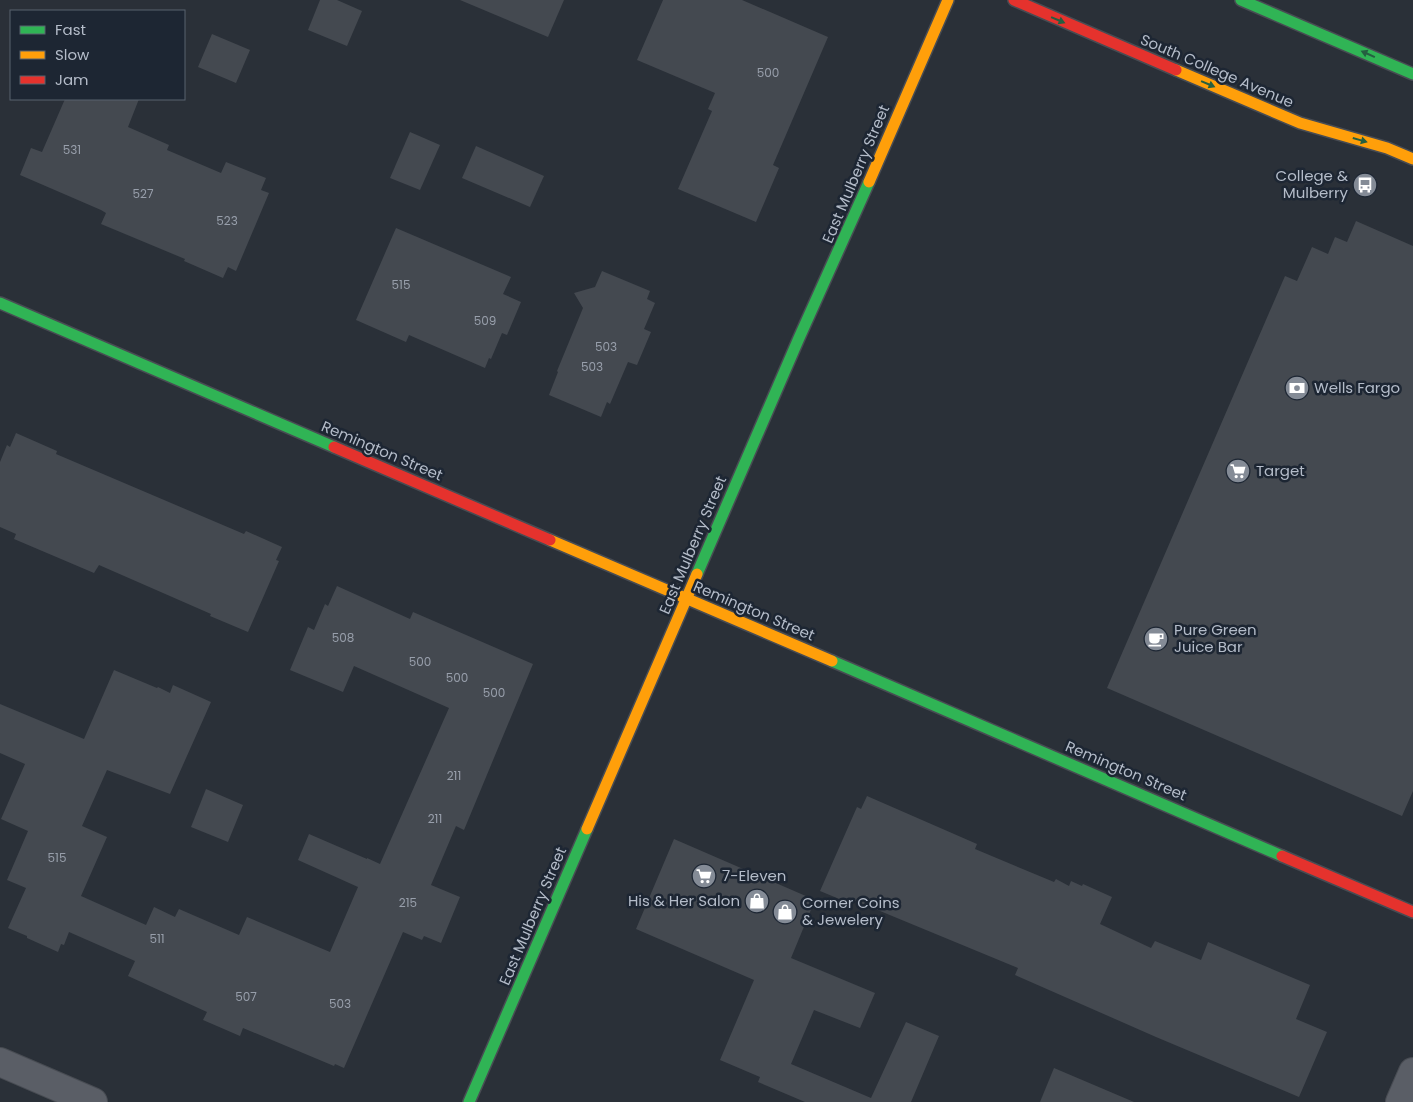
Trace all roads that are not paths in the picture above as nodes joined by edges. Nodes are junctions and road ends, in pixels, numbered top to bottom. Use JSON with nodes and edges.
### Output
{"nodes":[{"id":1,"x":948,"y":0,"type":"edge"},
{"id":2,"x":1014,"y":0,"type":"edge"},
{"id":3,"x":1241,"y":0,"type":"edge"},
{"id":4,"x":1413,"y":74,"type":"edge"},
{"id":5,"x":1413,"y":159,"type":"edge"},
{"id":6,"x":0,"y":303,"type":"edge"},
{"id":7,"x":687,"y":598,"type":"junction"},
{"id":8,"x":1413,"y":912,"type":"edge"},
{"id":9,"x":0,"y":1062,"type":"edge"},
{"id":10,"x":1413,"y":1072,"type":"edge"},
{"id":11,"x":92,"y":1102,"type":"edge"},
{"id":12,"x":469,"y":1102,"type":"edge"},
{"id":13,"x":1400,"y":1102,"type":"edge"}],
"edges":[{"from":1,"to":7,"type":"main road","name":"East Mulberry Street"},
{"from":2,"to":5,"type":"main road","name":"South College Avenue","one_way":true},
{"from":4,"to":3,"type":"main road","one_way":true},
{"from":6,"to":7,"type":"main road","name":"Remington Street"},
{"from":7,"to":8,"type":"main road","name":"Remington Street"},
{"from":7,"to":12,"type":"main road","name":"East Mulberry Street"},
{"from":9,"to":11,"type":"street"},
{"from":10,"to":13,"type":"street"}]}
